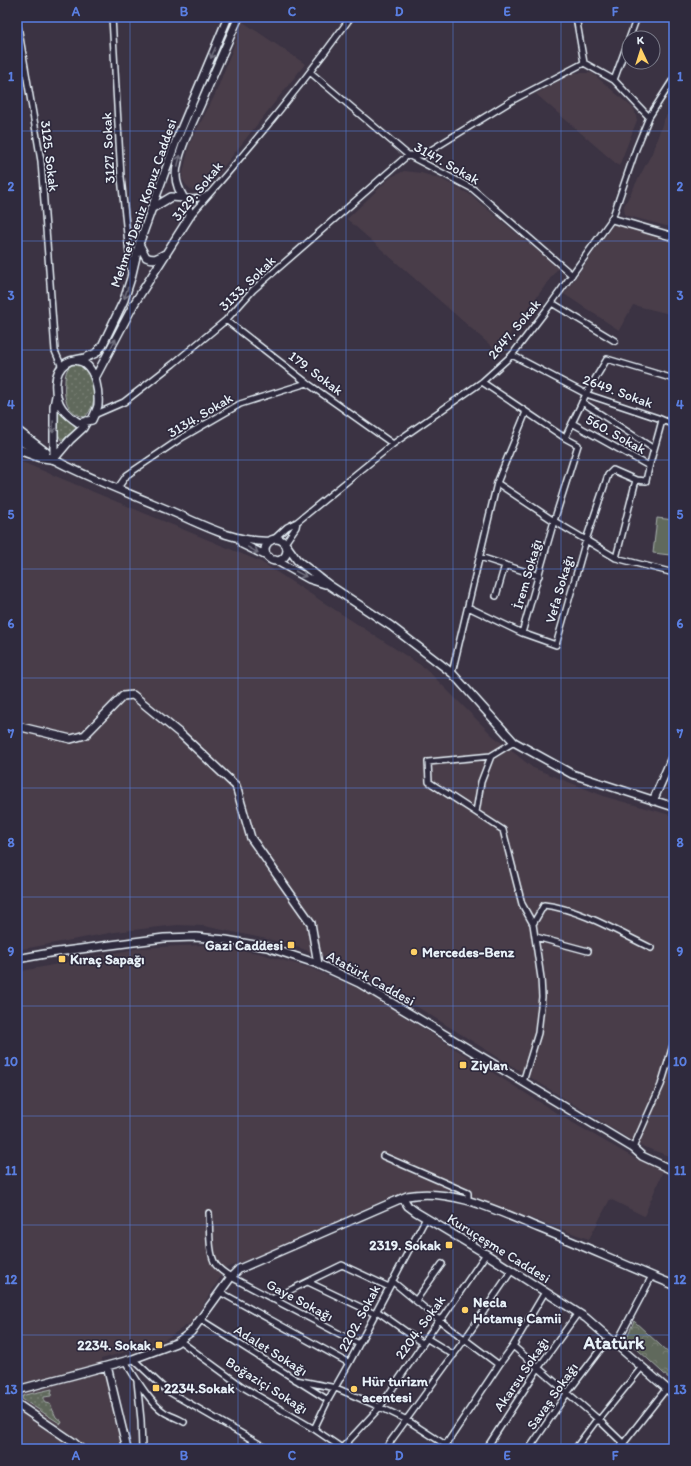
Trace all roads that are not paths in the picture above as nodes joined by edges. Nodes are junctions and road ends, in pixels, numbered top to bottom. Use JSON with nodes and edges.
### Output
{"nodes":[{"id":1,"x":112,"y":17,"type":"edge"},
{"id":2,"x":228,"y":17,"type":"edge"},
{"id":3,"x":238,"y":17,"type":"edge"},
{"id":4,"x":351,"y":17,"type":"edge"},
{"id":5,"x":576,"y":17,"type":"edge"},
{"id":6,"x":637,"y":17,"type":"edge"},
{"id":7,"x":17,"y":20,"type":"edge"},
{"id":8,"x":584,"y":63,"type":"junction"},
{"id":9,"x":310,"y":72,"type":"junction"},
{"id":10,"x":674,"y":78,"type":"edge"},
{"id":11,"x":614,"y":80,"type":"junction"},
{"id":12,"x":649,"y":118,"type":"junction"},
{"id":13,"x":408,"y":155,"type":"junction"},
{"id":14,"x":218,"y":185,"type":"junction"},
{"id":15,"x":184,"y":198,"type":"junction"},
{"id":16,"x":151,"y":209,"type":"junction"},
{"id":17,"x":190,"y":216,"type":"junction"},
{"id":18,"x":612,"y":219,"type":"junction"},
{"id":19,"x":674,"y":237,"type":"edge"},
{"id":20,"x":139,"y":244,"type":"junction"},
{"id":21,"x":167,"y":253,"type":"junction"},
{"id":22,"x":572,"y":274,"type":"junction"},
{"id":23,"x":131,"y":278,"type":"junction"},
{"id":24,"x":552,"y":302,"type":"junction"},
{"id":25,"x":226,"y":320,"type":"junction"},
{"id":26,"x":615,"y":341,"type":"dead end"},
{"id":27,"x":512,"y":355,"type":"junction"},
{"id":28,"x":75,"y":360,"type":"junction"},
{"id":29,"x":62,"y":367,"type":"junction"},
{"id":30,"x":95,"y":378,"type":"junction"},
{"id":31,"x":674,"y":380,"type":"edge"},
{"id":32,"x":482,"y":382,"type":"junction"},
{"id":33,"x":307,"y":383,"type":"junction"},
{"id":34,"x":586,"y":394,"type":"junction"},
{"id":35,"x":56,"y":396,"type":"junction"},
{"id":36,"x":582,"y":402,"type":"junction"},
{"id":37,"x":526,"y":412,"type":"junction"},
{"id":38,"x":94,"y":415,"type":"junction"},
{"id":39,"x":662,"y":420,"type":"junction"},
{"id":40,"x":87,"y":421,"type":"junction"},
{"id":41,"x":572,"y":423,"type":"junction"},
{"id":42,"x":674,"y":425,"type":"edge"},
{"id":43,"x":17,"y":430,"type":"edge"},
{"id":44,"x":566,"y":438,"type":"junction"},
{"id":45,"x":17,"y":439,"type":"edge"},
{"id":46,"x":393,"y":444,"type":"junction"},
{"id":47,"x":17,"y":449,"type":"edge"},
{"id":48,"x":654,"y":449,"type":"junction"},
{"id":49,"x":54,"y":459,"type":"junction"},
{"id":50,"x":649,"y":466,"type":"junction"},
{"id":51,"x":636,"y":480,"type":"junction"},
{"id":52,"x":497,"y":483,"type":"junction"},
{"id":53,"x":117,"y":488,"type":"junction"},
{"id":54,"x":554,"y":521,"type":"junction"},
{"id":55,"x":297,"y":522,"type":"junction"},
{"id":56,"x":239,"y":539,"type":"junction"},
{"id":57,"x":271,"y":540,"type":"junction"},
{"id":58,"x":586,"y":540,"type":"junction"},
{"id":59,"x":286,"y":545,"type":"junction"},
{"id":60,"x":480,"y":557,"type":"junction"},
{"id":61,"x":616,"y":558,"type":"junction"},
{"id":62,"x":272,"y":559,"type":"junction"},
{"id":63,"x":505,"y":565,"type":"junction"},
{"id":64,"x":674,"y":572,"type":"edge"},
{"id":65,"x":539,"y":576,"type":"junction"},
{"id":66,"x":329,"y":585,"type":"junction"},
{"id":67,"x":496,"y":596,"type":"dead end"},
{"id":68,"x":468,"y":607,"type":"junction"},
{"id":69,"x":522,"y":633,"type":"junction"},
{"id":70,"x":452,"y":672,"type":"junction"},
{"id":71,"x":17,"y":726,"type":"edge"},
{"id":72,"x":514,"y":742,"type":"junction"},
{"id":73,"x":674,"y":754,"type":"edge"},
{"id":74,"x":491,"y":756,"type":"junction"},
{"id":75,"x":653,"y":801,"type":"junction"},
{"id":76,"x":674,"y":807,"type":"edge"},
{"id":77,"x":476,"y":812,"type":"junction"},
{"id":78,"x":533,"y":924,"type":"junction"},
{"id":79,"x":536,"y":937,"type":"junction"},
{"id":80,"x":650,"y":948,"type":"dead end"},
{"id":81,"x":588,"y":951,"type":"dead end"},
{"id":82,"x":17,"y":959,"type":"edge"},
{"id":83,"x":318,"y":964,"type":"junction"},
{"id":84,"x":674,"y":1042,"type":"edge"},
{"id":85,"x":523,"y":1082,"type":"junction"},
{"id":86,"x":633,"y":1148,"type":"junction"},
{"id":87,"x":383,"y":1156,"type":"dead end"},
{"id":88,"x":674,"y":1167,"type":"edge"},
{"id":89,"x":674,"y":1171,"type":"edge"},
{"id":90,"x":403,"y":1198,"type":"junction"},
{"id":91,"x":468,"y":1201,"type":"junction"},
{"id":92,"x":209,"y":1213,"type":"dead end"},
{"id":93,"x":426,"y":1218,"type":"junction"},
{"id":94,"x":486,"y":1254,"type":"junction"},
{"id":95,"x":442,"y":1264,"type":"dead end"},
{"id":96,"x":512,"y":1270,"type":"junction"},
{"id":97,"x":652,"y":1276,"type":"junction"},
{"id":98,"x":231,"y":1277,"type":"junction"},
{"id":99,"x":392,"y":1281,"type":"junction"},
{"id":100,"x":308,"y":1282,"type":"junction"},
{"id":101,"x":674,"y":1285,"type":"edge"},
{"id":102,"x":389,"y":1287,"type":"junction"},
{"id":103,"x":220,"y":1292,"type":"junction"},
{"id":104,"x":545,"y":1292,"type":"junction"},
{"id":105,"x":272,"y":1299,"type":"junction"},
{"id":106,"x":416,"y":1300,"type":"junction"},
{"id":107,"x":376,"y":1312,"type":"junction"},
{"id":108,"x":578,"y":1313,"type":"junction"},
{"id":109,"x":201,"y":1320,"type":"junction"},
{"id":110,"x":439,"y":1320,"type":"junction"},
{"id":111,"x":609,"y":1338,"type":"junction"},
{"id":112,"x":465,"y":1339,"type":"junction"},
{"id":113,"x":424,"y":1340,"type":"junction"},
{"id":114,"x":180,"y":1341,"type":"junction"},
{"id":115,"x":359,"y":1344,"type":"junction"},
{"id":116,"x":616,"y":1344,"type":"junction"},
{"id":117,"x":513,"y":1346,"type":"junction"},
{"id":118,"x":454,"y":1356,"type":"junction"},
{"id":119,"x":134,"y":1359,"type":"junction"},
{"id":120,"x":125,"y":1361,"type":"junction"},
{"id":121,"x":349,"y":1363,"type":"junction"},
{"id":122,"x":499,"y":1365,"type":"junction"},
{"id":123,"x":107,"y":1366,"type":"junction"},
{"id":124,"x":539,"y":1367,"type":"junction"},
{"id":125,"x":642,"y":1367,"type":"junction"},
{"id":126,"x":137,"y":1380,"type":"junction"},
{"id":127,"x":296,"y":1380,"type":"junction"},
{"id":128,"x":336,"y":1388,"type":"junction"},
{"id":129,"x":666,"y":1389,"type":"junction"},
{"id":130,"x":17,"y":1390,"type":"edge"},
{"id":131,"x":568,"y":1392,"type":"junction"},
{"id":132,"x":674,"y":1395,"type":"edge"},
{"id":133,"x":328,"y":1400,"type":"junction"},
{"id":134,"x":17,"y":1404,"type":"edge"},
{"id":135,"x":380,"y":1407,"type":"junction"},
{"id":136,"x":407,"y":1420,"type":"junction"},
{"id":137,"x":599,"y":1420,"type":"junction"},
{"id":138,"x":184,"y":1422,"type":"dead end"},
{"id":139,"x":314,"y":1429,"type":"junction"},
{"id":140,"x":623,"y":1443,"type":"junction"},
{"id":141,"x":444,"y":1447,"type":"edge"},
{"id":142,"x":342,"y":1448,"type":"edge"},
{"id":143,"x":81,"y":1449,"type":"edge"},
{"id":144,"x":127,"y":1449,"type":"edge"},
{"id":145,"x":142,"y":1449,"type":"edge"},
{"id":146,"x":268,"y":1449,"type":"edge"},
{"id":147,"x":385,"y":1449,"type":"edge"},
{"id":148,"x":452,"y":1449,"type":"edge"},
{"id":149,"x":486,"y":1449,"type":"edge"},
{"id":150,"x":529,"y":1449,"type":"edge"},
{"id":151,"x":575,"y":1449,"type":"edge"},
{"id":152,"x":619,"y":1449,"type":"edge"},
{"id":153,"x":629,"y":1449,"type":"edge"}],
"edges":[{"from":1,"to":23,"type":"street","name":"3127. Sokak"},
{"from":2,"to":16,"type":"street","name":"Mehmet Deniz Kopuz Caddesi","one_way":true},
{"from":15,"to":3,"type":"street","one_way":true},
{"from":4,"to":9,"type":"street","name":"3129. Sokak"},
{"from":5,"to":8,"type":"street"},
{"from":6,"to":11,"type":"street"},
{"from":7,"to":29,"type":"street","name":"3125. Sokak"},
{"from":8,"to":11,"type":"street"},
{"from":8,"to":13,"type":"street"},
{"from":9,"to":13,"type":"street","name":"3147. Sokak"},
{"from":9,"to":14,"type":"street","name":"3129. Sokak"},
{"from":10,"to":12,"type":"street"},
{"from":11,"to":12,"type":"street"},
{"from":12,"to":18,"type":"street","name":"2647. Sokak"},
{"from":13,"to":22,"type":"street","name":"3147. Sokak"},
{"from":13,"to":25,"type":"street","name":"3133. Sokak"},
{"from":14,"to":15,"type":"street"},
{"from":14,"to":17,"type":"street","name":"3129. Sokak"},
{"from":15,"to":16,"type":"street"},
{"from":15,"to":17,"type":"street"},
{"from":16,"to":20,"type":"street","name":"Mehmet Deniz Kopuz Caddesi"},
{"from":17,"to":21,"type":"street","name":"3129. Sokak"},
{"from":18,"to":19,"type":"street"},
{"from":18,"to":22,"type":"street","name":"2647. Sokak"},
{"from":20,"to":21,"type":"street"},
{"from":20,"to":23,"type":"street","name":"Mehmet Deniz Kopuz Caddesi"},
{"from":30,"to":21,"type":"street","name":"3129. Sokak","one_way":true},
{"from":22,"to":24,"type":"street","name":"2647. Sokak"},
{"from":23,"to":28,"type":"street","name":"Mehmet Deniz Kopuz Caddesi","one_way":true},
{"from":24,"to":26,"type":"street"},
{"from":24,"to":27,"type":"street","name":"2647. Sokak"},
{"from":25,"to":33,"type":"street","name":"179. Sokak"},
{"from":25,"to":38,"type":"street","name":"3133. Sokak"},
{"from":27,"to":32,"type":"street","name":"2647. Sokak"},
{"from":27,"to":34,"type":"street","name":"2649. Sokak"},
{"from":28,"to":29,"type":"street"},
{"from":28,"to":30,"type":"street"},
{"from":29,"to":35,"type":"street"},
{"from":30,"to":38,"type":"street"},
{"from":31,"to":34,"type":"street"},
{"from":32,"to":37,"type":"street"},
{"from":32,"to":46,"type":"street","name":"2647. Sokak"},
{"from":33,"to":46,"type":"street","name":"179. Sokak"},
{"from":33,"to":53,"type":"street","name":"3134. Sokak"},
{"from":34,"to":36,"type":"street"},
{"from":34,"to":39,"type":"street","name":"2649. Sokak"},
{"from":35,"to":40,"type":"street"},
{"from":35,"to":49,"type":"street","one_way":true},
{"from":36,"to":41,"type":"street"},
{"from":36,"to":48,"type":"street"},
{"from":37,"to":44,"type":"street"},
{"from":37,"to":52,"type":"street"},
{"from":38,"to":40,"type":"street"},
{"from":39,"to":42,"type":"street","name":"2649. Sokak"},
{"from":39,"to":48,"type":"street"},
{"from":40,"to":49,"type":"street"},
{"from":41,"to":44,"type":"street"},
{"from":41,"to":50,"type":"street","name":"560. Sokak"},
{"from":43,"to":49,"type":"street"},
{"from":44,"to":54,"type":"street","name":"İrem Sokağı"},
{"from":45,"to":49,"type":"street"},
{"from":46,"to":55,"type":"street","name":"2647. Sokak"},
{"from":47,"to":49,"type":"main road"},
{"from":48,"to":50,"type":"street"},
{"from":49,"to":53,"type":"street"},
{"from":50,"to":51,"type":"street"},
{"from":51,"to":58,"type":"street","name":"Vefa Sokağı"},
{"from":51,"to":61,"type":"street"},
{"from":52,"to":54,"type":"street"},
{"from":52,"to":60,"type":"street"},
{"from":53,"to":56,"type":"street"},
{"from":54,"to":58,"type":"street"},
{"from":54,"to":65,"type":"street","name":"İrem Sokağı"},
{"from":55,"to":57,"type":"street","name":"2647. Sokak"},
{"from":55,"to":59,"type":"street"},
{"from":56,"to":57,"type":"street"},
{"from":56,"to":62,"type":"street","one_way":true},
{"from":57,"to":59,"type":"street"},
{"from":57,"to":62,"type":"street"},
{"from":58,"to":61,"type":"street"},
{"from":58,"to":69,"type":"street","name":"Vefa Sokağı"},
{"from":59,"to":62,"type":"street"},
{"from":59,"to":66,"type":"street"},
{"from":60,"to":63,"type":"street"},
{"from":60,"to":68,"type":"street"},
{"from":61,"to":64,"type":"street"},
{"from":62,"to":66,"type":"street","one_way":true},
{"from":63,"to":65,"type":"street"},
{"from":63,"to":67,"type":"street"},
{"from":65,"to":69,"type":"street","name":"İrem Sokağı"},
{"from":66,"to":70,"type":"street"},
{"from":68,"to":69,"type":"street"},
{"from":68,"to":70,"type":"street"},
{"from":70,"to":72,"type":"street"},
{"from":71,"to":83,"type":"street"},
{"from":72,"to":74,"type":"street"},
{"from":72,"to":75,"type":"street"},
{"from":73,"to":75,"type":"street"},
{"from":74,"to":77,"type":"street"},
{"from":74,"to":77,"type":"street"},
{"from":75,"to":76,"type":"street"},
{"from":77,"to":78,"type":"street"},
{"from":78,"to":79,"type":"street"},
{"from":78,"to":80,"type":"street"},
{"from":79,"to":81,"type":"street"},
{"from":79,"to":85,"type":"street"},
{"from":82,"to":83,"type":"street","name":"Atatürk Caddesi"},
{"from":83,"to":85,"type":"street","name":"Atatürk Caddesi"},
{"from":84,"to":86,"type":"street"},
{"from":85,"to":86,"type":"street","name":"Atatürk Caddesi"},
{"from":86,"to":88,"type":"street"},
{"from":86,"to":89,"type":"street","name":"Atatürk Caddesi"},
{"from":87,"to":91,"type":"street"},
{"from":90,"to":91,"type":"street"},
{"from":90,"to":93,"type":"street","name":"Kuruçeşme Caddesi"},
{"from":90,"to":98,"type":"street"},
{"from":91,"to":97,"type":"street"},
{"from":92,"to":98,"type":"street","name":"Gaye Sokağı"},
{"from":93,"to":94,"type":"street","name":"Kuruçeşme Caddesi"},
{"from":93,"to":99,"type":"street","name":"2202. Sokak"},
{"from":94,"to":96,"type":"street","name":"Kuruçeşme Caddesi"},
{"from":94,"to":110,"type":"street","name":"2204. Sokak"},
{"from":95,"to":106,"type":"street"},
{"from":96,"to":104,"type":"street","name":"Kuruçeşme Caddesi"},
{"from":96,"to":112,"type":"street"},
{"from":97,"to":101,"type":"street"},
{"from":97,"to":116,"type":"street"},
{"from":98,"to":103,"type":"street"},
{"from":98,"to":105,"type":"street","name":"Gaye Sokağı"},
{"from":99,"to":102,"type":"street","name":"2202. Sokak"},
{"from":99,"to":106,"type":"street"},
{"from":100,"to":102,"type":"street"},
{"from":100,"to":105,"type":"street"},
{"from":100,"to":107,"type":"street"},
{"from":102,"to":107,"type":"street","name":"2202. Sokak"},
{"from":103,"to":109,"type":"street"},
{"from":103,"to":121,"type":"street"},
{"from":104,"to":108,"type":"street","name":"Kuruçeşme Caddesi"},
{"from":104,"to":117,"type":"street"},
{"from":105,"to":115,"type":"street","name":"Gaye Sokağı"},
{"from":106,"to":110,"type":"street"},
{"from":107,"to":113,"type":"street"},
{"from":107,"to":115,"type":"street","name":"2202. Sokak"},
{"from":108,"to":111,"type":"street","name":"Kuruçeşme Caddesi"},
{"from":108,"to":124,"type":"street","name":"Akarsu Sokağı"},
{"from":109,"to":114,"type":"street"},
{"from":109,"to":127,"type":"street","name":"Adalet Sokağı"},
{"from":110,"to":112,"type":"street"},
{"from":110,"to":113,"type":"street","name":"2204. Sokak"},
{"from":111,"to":116,"type":"street","name":"Kuruçeşme Caddesi"},
{"from":111,"to":131,"type":"street","name":"Savaş Sokağı"},
{"from":112,"to":118,"type":"street"},
{"from":112,"to":122,"type":"street"},
{"from":113,"to":118,"type":"street"},
{"from":113,"to":135,"type":"street","name":"2204. Sokak"},
{"from":114,"to":119,"type":"street"},
{"from":114,"to":139,"type":"street","name":"Boğaziçi Sokağı"},
{"from":115,"to":121,"type":"street","name":"2202. Sokak"},
{"from":116,"to":125,"type":"street","name":"Kuruçeşme Caddesi"},
{"from":117,"to":122,"type":"street"},
{"from":117,"to":124,"type":"street"},
{"from":118,"to":136,"type":"street"},
{"from":119,"to":120,"type":"street"},
{"from":119,"to":146,"type":"street"},
{"from":120,"to":123,"type":"street"},
{"from":120,"to":126,"type":"street"},
{"from":121,"to":128,"type":"street","name":"2202. Sokak"},
{"from":122,"to":141,"type":"street"},
{"from":123,"to":130,"type":"street"},
{"from":123,"to":144,"type":"street"},
{"from":124,"to":131,"type":"street"},
{"from":124,"to":149,"type":"street","name":"Akarsu Sokağı"},
{"from":125,"to":129,"type":"street","name":"Kuruçeşme Caddesi"},
{"from":125,"to":137,"type":"street"},
{"from":126,"to":138,"type":"street"},
{"from":126,"to":145,"type":"street"},
{"from":127,"to":128,"type":"street"},
{"from":127,"to":133,"type":"street","name":"Adalet Sokağı"},
{"from":128,"to":133,"type":"street","name":"2202. Sokak"},
{"from":128,"to":135,"type":"street"},
{"from":129,"to":132,"type":"street","name":"Kuruçeşme Caddesi"},
{"from":129,"to":140,"type":"street"},
{"from":131,"to":137,"type":"street"},
{"from":131,"to":150,"type":"street","name":"Savaş Sokağı"},
{"from":133,"to":139,"type":"street","name":"2202. Sokak"},
{"from":134,"to":143,"type":"street"},
{"from":135,"to":136,"type":"street"},
{"from":135,"to":142,"type":"street","name":"2204. Sokak"},
{"from":136,"to":141,"type":"street"},
{"from":136,"to":147,"type":"street"},
{"from":137,"to":140,"type":"street"},
{"from":137,"to":151,"type":"street"},
{"from":139,"to":142,"type":"street","name":"Boğaziçi Sokağı"},
{"from":140,"to":152,"type":"street"},
{"from":140,"to":153,"type":"street"},
{"from":141,"to":148,"type":"street"}]}
